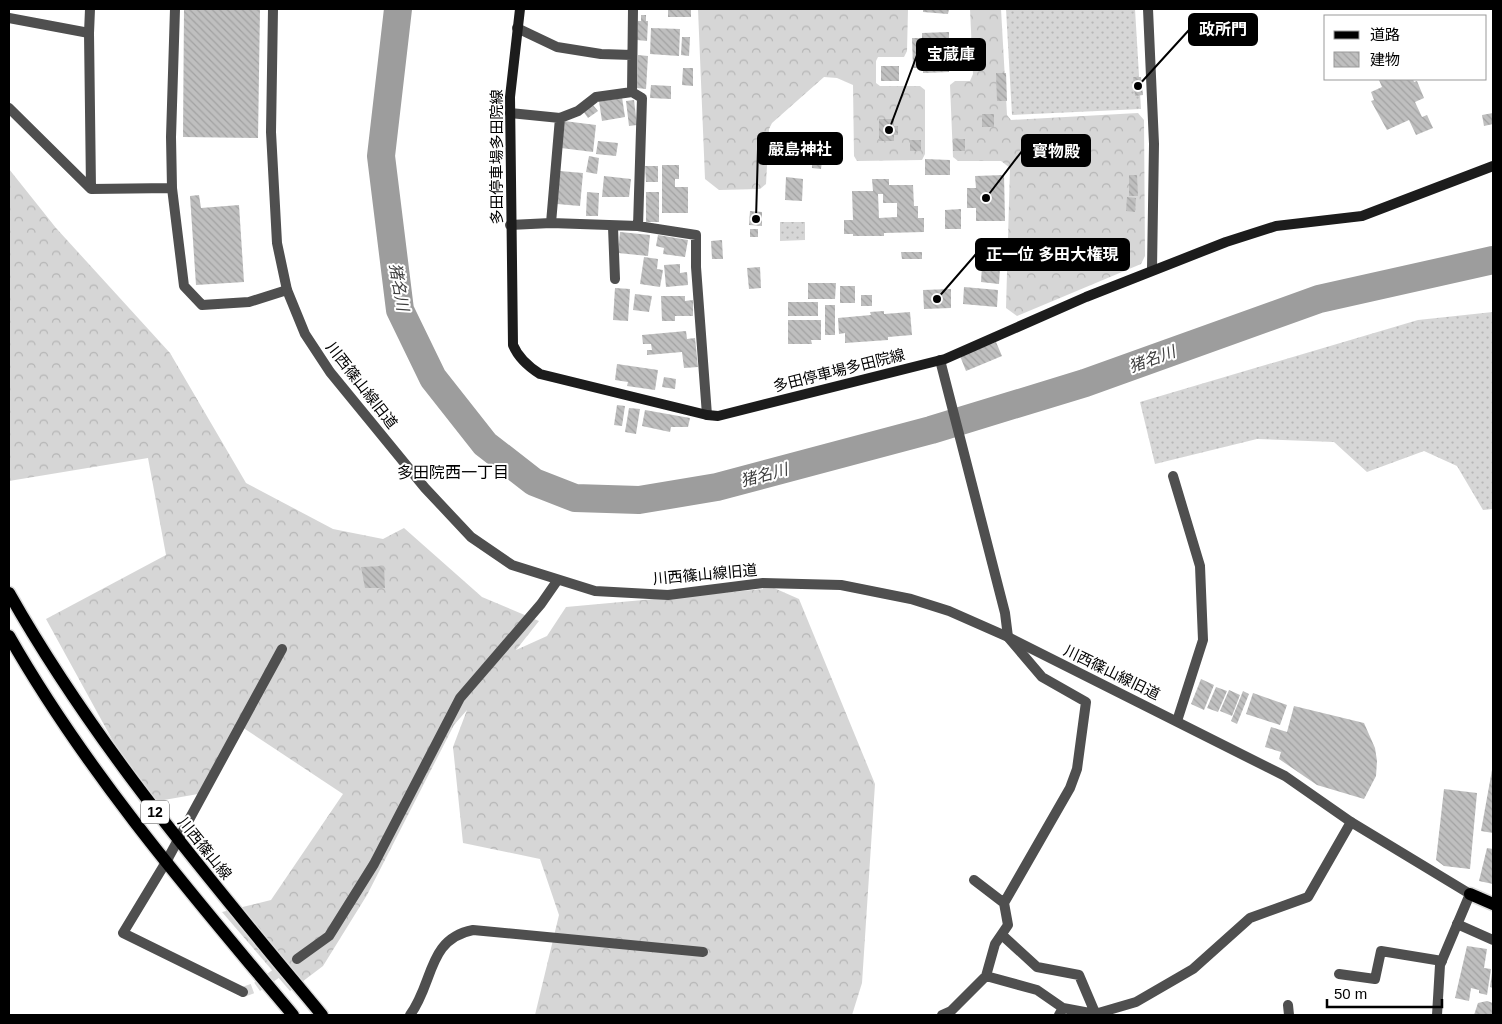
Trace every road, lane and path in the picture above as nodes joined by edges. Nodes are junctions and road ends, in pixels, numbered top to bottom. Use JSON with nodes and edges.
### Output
{"nodes":[{"id":1,"x":90,"y":9,"type":"edge"},
{"id":2,"x":175,"y":9,"type":"edge"},
{"id":3,"x":273,"y":9,"type":"edge"},
{"id":4,"x":520,"y":9,"type":"edge"},
{"id":5,"x":633,"y":9,"type":"edge"},
{"id":6,"x":1148,"y":9,"type":"edge"},
{"id":7,"x":9,"y":18,"type":"edge"},
{"id":8,"x":517,"y":28,"type":"junction"},
{"id":9,"x":89,"y":32,"type":"junction"},
{"id":10,"x":632,"y":55,"type":"junction"},
{"id":11,"x":632,"y":92,"type":"junction"},
{"id":12,"x":9,"y":108,"type":"edge"},
{"id":13,"x":510,"y":113,"type":"junction"},
{"id":14,"x":560,"y":118,"type":"junction"},
{"id":15,"x":1493,"y":166,"type":"edge"},
{"id":16,"x":172,"y":188,"type":"junction"},
{"id":17,"x":91,"y":189,"type":"junction"},
{"id":18,"x":551,"y":223,"type":"junction"},
{"id":19,"x":510,"y":225,"type":"junction"},
{"id":20,"x":638,"y":226,"type":"junction"},
{"id":21,"x":614,"y":227,"type":"junction"},
{"id":22,"x":1152,"y":269,"type":"junction"},
{"id":23,"x":615,"y":279,"type":"dead end"},
{"id":24,"x":287,"y":290,"type":"junction"},
{"id":25,"x":940,"y":360,"type":"junction"},
{"id":26,"x":707,"y":415,"type":"junction"},
{"id":27,"x":1173,"y":476,"type":"dead end"},
{"id":28,"x":557,"y":581,"type":"junction"},
{"id":29,"x":9,"y":594,"type":"edge"},
{"id":30,"x":9,"y":636,"type":"edge"},
{"id":31,"x":1008,"y":637,"type":"junction"},
{"id":32,"x":282,"y":648,"type":"dead end"},
{"id":33,"x":1177,"y":721,"type":"junction"},
{"id":34,"x":1350,"y":822,"type":"junction"},
{"id":35,"x":177,"y":841,"type":"junction"},
{"id":36,"x":166,"y":862,"type":"junction"},
{"id":37,"x":974,"y":880,"type":"dead end"},
{"id":38,"x":1470,"y":894,"type":"junction"},
{"id":39,"x":1004,"y":903,"type":"junction"},
{"id":40,"x":1493,"y":904,"type":"edge"},
{"id":41,"x":1457,"y":924,"type":"junction"},
{"id":42,"x":1002,"y":935,"type":"junction"},
{"id":43,"x":1493,"y":940,"type":"edge"},
{"id":44,"x":703,"y":952,"type":"dead end"},
{"id":45,"x":297,"y":959,"type":"tunnel mouth"},
{"id":46,"x":1442,"y":961,"type":"junction"},
{"id":47,"x":1338,"y":974,"type":"dead end"},
{"id":48,"x":986,"y":976,"type":"junction"},
{"id":49,"x":243,"y":992,"type":"dead end"},
{"id":50,"x":1061,"y":1012,"type":"edge"},
{"id":51,"x":293,"y":1015,"type":"edge"},
{"id":52,"x":322,"y":1015,"type":"edge"},
{"id":53,"x":410,"y":1015,"type":"edge"},
{"id":54,"x":942,"y":1015,"type":"edge"},
{"id":55,"x":1096,"y":1015,"type":"edge"},
{"id":56,"x":1437,"y":1015,"type":"edge"}],
"edges":[{"from":1,"to":9,"type":"street"},
{"from":2,"to":16,"type":"street"},
{"from":3,"to":24,"type":"street","name":"川西篠山線旧道"},
{"from":4,"to":8,"type":"main road","name":"多田停車場多田院線"},
{"from":5,"to":10,"type":"street"},
{"from":6,"to":22,"type":"street"},
{"from":7,"to":9,"type":"street"},
{"from":8,"to":10,"type":"street"},
{"from":8,"to":13,"type":"main road","name":"多田停車場多田院線"},
{"from":9,"to":17,"type":"street"},
{"from":10,"to":11,"type":"street"},
{"from":11,"to":14,"type":"street"},
{"from":11,"to":20,"type":"street"},
{"from":12,"to":17,"type":"street"},
{"from":13,"to":14,"type":"street"},
{"from":13,"to":19,"type":"main road","name":"多田停車場多田院線"},
{"from":14,"to":18,"type":"street"},
{"from":15,"to":22,"type":"main road","name":"多田停車場多田院線"},
{"from":16,"to":17,"type":"street"},
{"from":16,"to":24,"type":"street"},
{"from":18,"to":19,"type":"street"},
{"from":18,"to":21,"type":"street"},
{"from":19,"to":26,"type":"main road","name":"多田停車場多田院線"},
{"from":20,"to":21,"type":"street"},
{"from":20,"to":26,"type":"street"},
{"from":21,"to":23,"type":"street"},
{"from":22,"to":25,"type":"main road","name":"多田停車場多田院線"},
{"from":24,"to":28,"type":"street","name":"川西篠山線旧道"},
{"from":25,"to":26,"type":"main road","name":"多田停車場多田院線"},
{"from":25,"to":31,"type":"street"},
{"from":27,"to":33,"type":"street"},
{"from":28,"to":31,"type":"street","name":"川西篠山線旧道"},
{"from":28,"to":45,"type":"street"},
{"from":29,"to":35,"type":"main road","name":"川西篠山線","number":"12"},
{"from":30,"to":36,"type":"main road","number":"12"},
{"from":31,"to":33,"type":"street","name":"川西篠山線旧道"},
{"from":31,"to":39,"type":"street"},
{"from":32,"to":35,"type":"street"},
{"from":33,"to":34,"type":"street","name":"川西篠山線旧道"},
{"from":34,"to":38,"type":"street","name":"川西篠山線旧道"},
{"from":34,"to":55,"type":"street"},
{"from":35,"to":36,"type":"street"},
{"from":35,"to":52,"type":"main road","name":"川西篠山線","number":"12"},
{"from":36,"to":49,"type":"street"},
{"from":36,"to":51,"type":"main road","number":"12"},
{"from":37,"to":39,"type":"street"},
{"from":38,"to":40,"type":"main road"},
{"from":38,"to":41,"type":"street"},
{"from":39,"to":42,"type":"street"},
{"from":41,"to":43,"type":"street"},
{"from":41,"to":46,"type":"street"},
{"from":42,"to":48,"type":"street"},
{"from":42,"to":55,"type":"street"},
{"from":44,"to":53,"type":"street"},
{"from":46,"to":47,"type":"street"},
{"from":46,"to":56,"type":"street"},
{"from":48,"to":50,"type":"street"},
{"from":48,"to":54,"type":"street"},
{"from":50,"to":55,"type":"street"}]}
